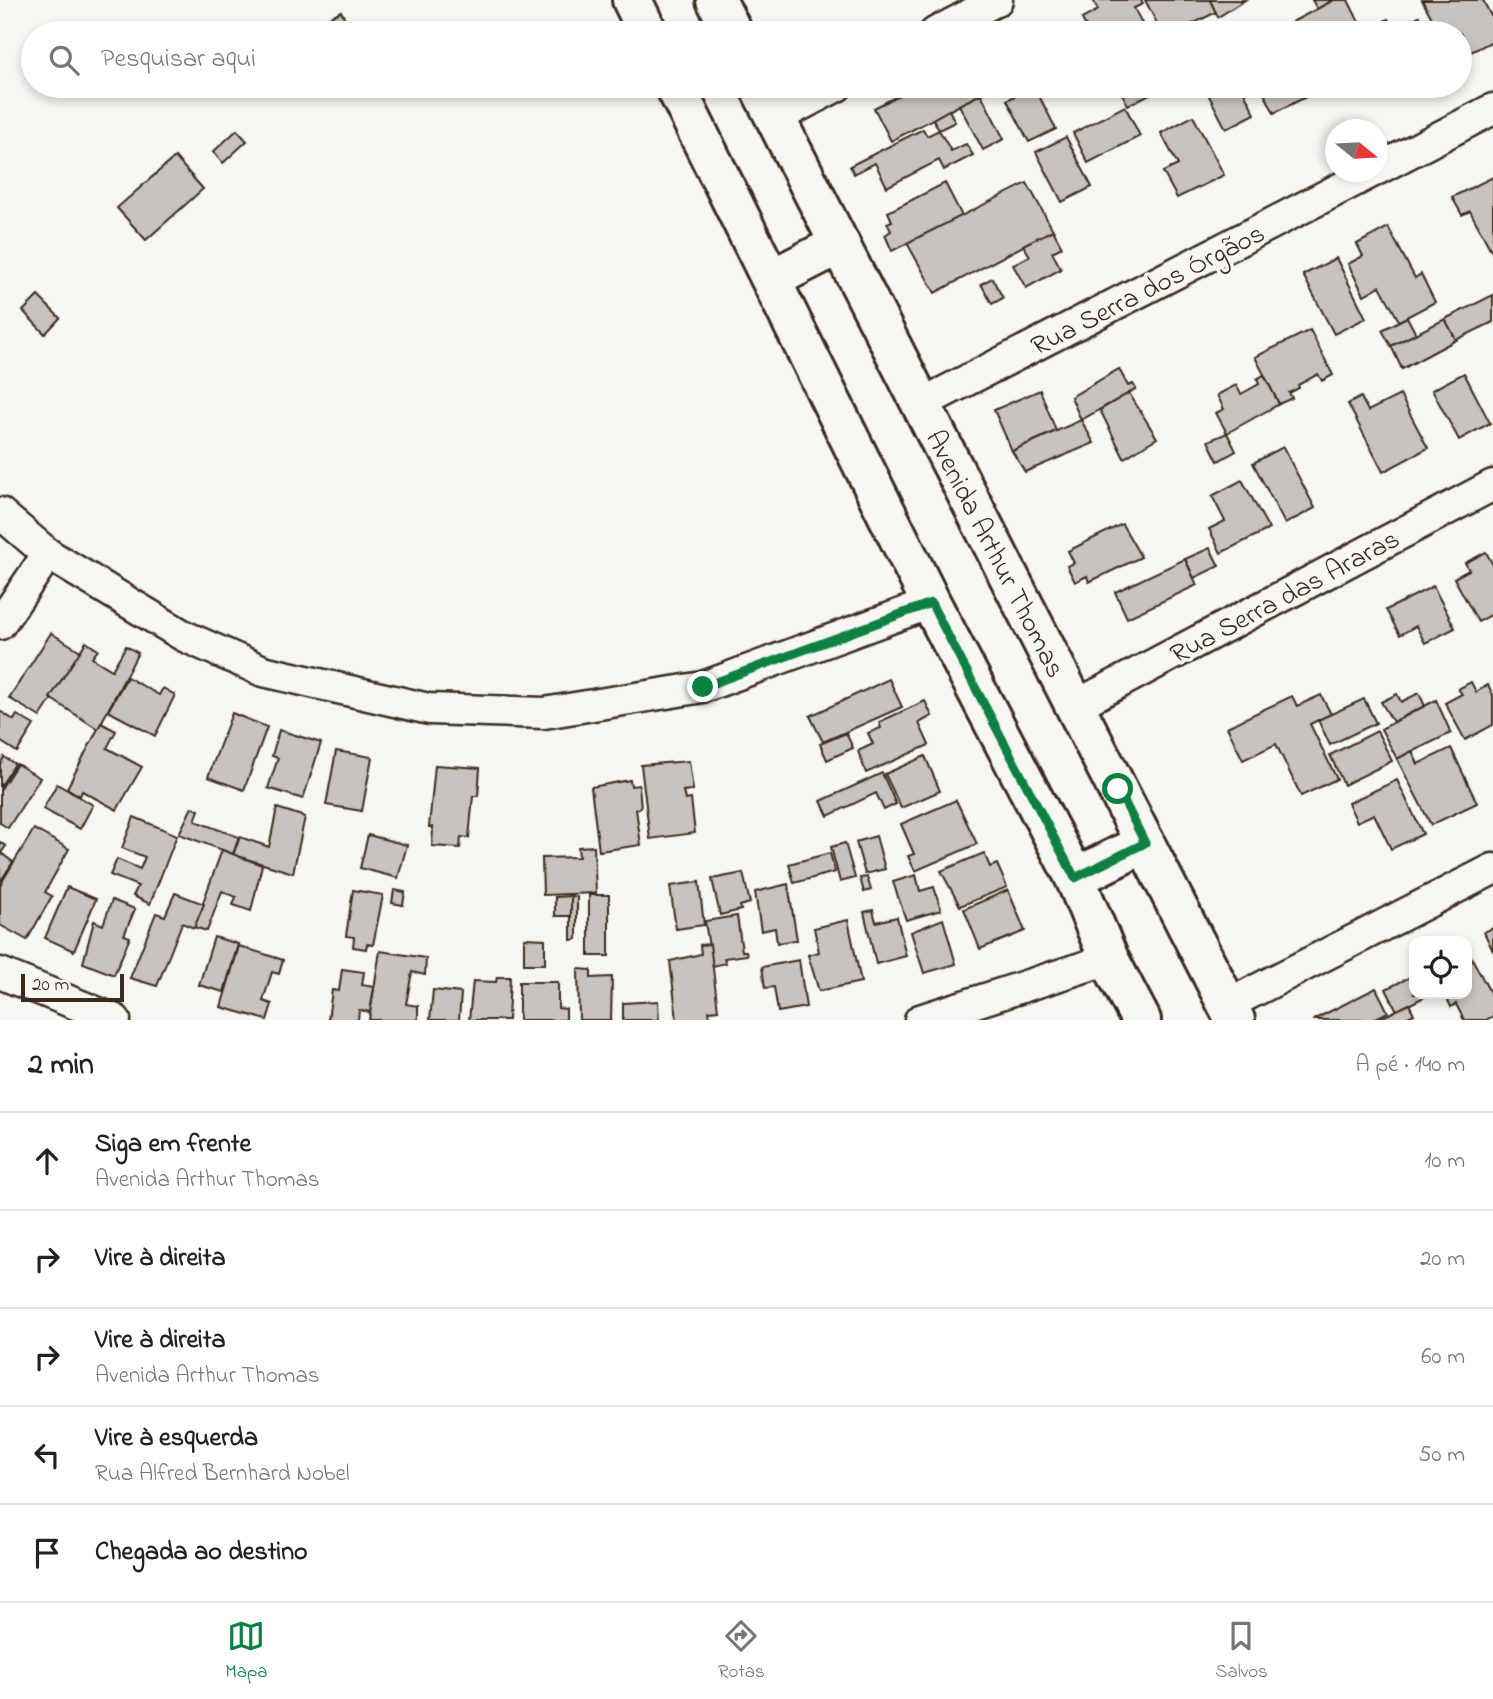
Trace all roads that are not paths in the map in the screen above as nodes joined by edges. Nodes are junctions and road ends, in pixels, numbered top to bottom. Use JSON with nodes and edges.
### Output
{"nodes":[{"id":1,"x":632,"y":0,"type":"edge"},
{"id":2,"x":716,"y":0,"type":"edge"},
{"id":3,"x":997,"y":0,"type":"edge"},
{"id":4,"x":642,"y":21,"type":"edge"},
{"id":5,"x":727,"y":21,"type":"edge"},
{"id":6,"x":958,"y":21,"type":"edge"},
{"id":7,"x":681,"y":98,"type":"edge"},
{"id":8,"x":785,"y":98,"type":"edge"},
{"id":9,"x":768,"y":102,"type":"edge"},
{"id":10,"x":1493,"y":109,"type":"edge"},
{"id":11,"x":1388,"y":163,"type":"edge"},
{"id":12,"x":1354,"y":182,"type":"edge"},
{"id":13,"x":840,"y":244,"type":"junction"},
{"id":14,"x":772,"y":279,"type":"junction"},
{"id":15,"x":921,"y":404,"type":"junction"},
{"id":16,"x":1493,"y":485,"type":"edge"},
{"id":17,"x":0,"y":513,"type":"edge"},
{"id":18,"x":48,"y":554,"type":"junction"},
{"id":19,"x":931,"y":603,"type":"junction"},
{"id":20,"x":0,"y":624,"type":"edge"},
{"id":21,"x":1075,"y":706,"type":"junction"},
{"id":22,"x":1145,"y":843,"type":"junction"},
{"id":23,"x":1493,"y":869,"type":"edge"},
{"id":24,"x":1075,"y":878,"type":"junction"},
{"id":25,"x":1109,"y":959,"type":"junction"},
{"id":26,"x":0,"y":973,"type":"edge"},
{"id":27,"x":1231,"y":1012,"type":"edge"},
{"id":28,"x":115,"y":1020,"type":"edge"},
{"id":29,"x":920,"y":1020,"type":"edge"},
{"id":30,"x":1141,"y":1020,"type":"edge"}],
"edges":[{"from":1,"to":4,"type":"main road"},
{"from":2,"to":5,"type":"main road"},
{"from":3,"to":6,"type":"street"},
{"from":7,"to":14,"type":"main road"},
{"from":8,"to":9,"type":"street"},
{"from":9,"to":13,"type":"main road","name":"Avenida Arthur Thomas"},
{"from":10,"to":11,"type":"street"},
{"from":12,"to":15,"type":"street","name":"Rua Serra dos Órgãos"},
{"from":13,"to":14,"type":"main road"},
{"from":13,"to":15,"type":"main road","name":"Avenida Arthur Thomas"},
{"from":14,"to":19,"type":"main road"},
{"from":15,"to":21,"type":"main road","name":"Avenida Arthur Thomas"},
{"from":16,"to":21,"type":"street","name":"Rua Serra das Araras"},
{"from":17,"to":18,"type":"street"},
{"from":18,"to":19,"type":"street"},
{"from":18,"to":20,"type":"street"},
{"from":19,"to":24,"type":"main road"},
{"from":21,"to":22,"type":"main road","name":"Avenida Arthur Thomas"},
{"from":22,"to":24,"type":"main road"},
{"from":22,"to":27,"type":"main road","name":"Avenida Arthur Thomas"},
{"from":23,"to":27,"type":"street"},
{"from":24,"to":25,"type":"main road"},
{"from":25,"to":29,"type":"street"},
{"from":25,"to":30,"type":"main road"},
{"from":26,"to":28,"type":"street"}]}
